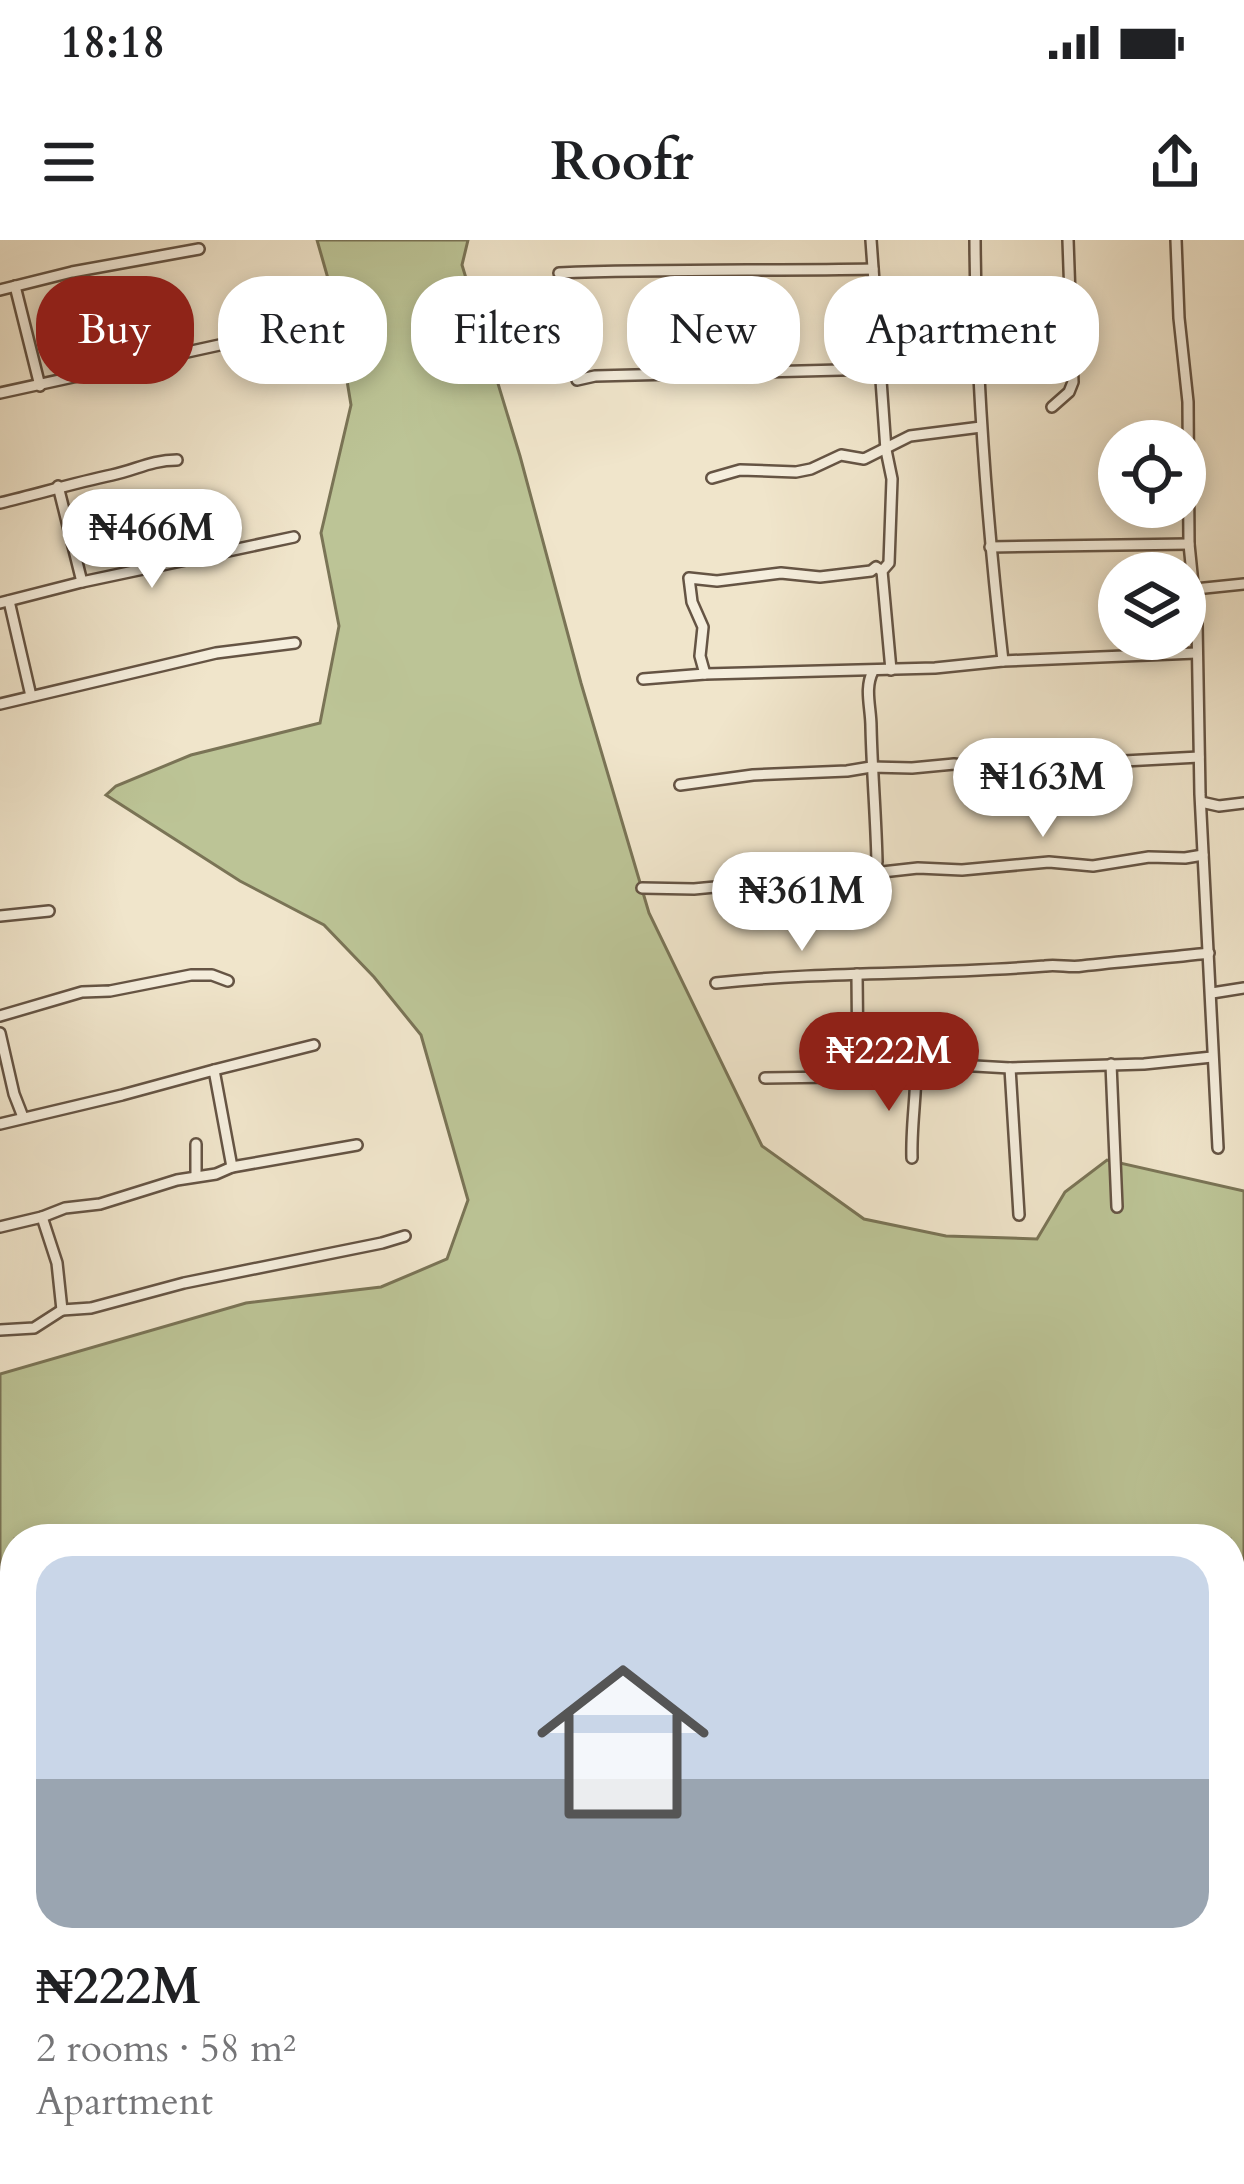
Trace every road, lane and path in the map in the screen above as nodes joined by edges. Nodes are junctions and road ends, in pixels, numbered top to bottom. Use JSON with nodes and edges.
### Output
{"nodes":[{"id":1,"x":871,"y":240,"type":"edge"},
{"id":2,"x":975,"y":240,"type":"edge"},
{"id":3,"x":1068,"y":240,"type":"edge"},
{"id":4,"x":1176,"y":240,"type":"edge"},
{"id":5,"x":199,"y":249,"type":"dead end"},
{"id":6,"x":873,"y":269,"type":"junction"},
{"id":7,"x":559,"y":273,"type":"dead end"},
{"id":8,"x":873,"y":276,"type":"edge"},
{"id":9,"x":15,"y":286,"type":"junction"},
{"id":10,"x":0,"y":290,"type":"edge"},
{"id":11,"x":218,"y":345,"type":"edge"},
{"id":12,"x":824,"y":370,"type":"edge"},
{"id":13,"x":603,"y":376,"type":"edge"},
{"id":14,"x":881,"y":384,"type":"edge"},
{"id":15,"x":40,"y":386,"type":"junction"},
{"id":16,"x":0,"y":393,"type":"edge"},
{"id":17,"x":1052,"y":407,"type":"dead end"},
{"id":18,"x":981,"y":428,"type":"junction"},
{"id":19,"x":886,"y":450,"type":"junction"},
{"id":20,"x":177,"y":460,"type":"dead end"},
{"id":21,"x":712,"y":478,"type":"dead end"},
{"id":22,"x":58,"y":486,"type":"junction"},
{"id":23,"x":0,"y":503,"type":"edge"},
{"id":24,"x":294,"y":537,"type":"dead end"},
{"id":25,"x":1189,"y":544,"type":"junction"},
{"id":26,"x":990,"y":547,"type":"junction"},
{"id":27,"x":1190,"y":552,"type":"edge"},
{"id":28,"x":882,"y":571,"type":"junction"},
{"id":29,"x":82,"y":583,"type":"junction"},
{"id":30,"x":1244,"y":584,"type":"edge"},
{"id":31,"x":1206,"y":588,"type":"edge"},
{"id":32,"x":4,"y":602,"type":"edge"},
{"id":33,"x":295,"y":643,"type":"dead end"},
{"id":34,"x":1098,"y":657,"type":"edge"},
{"id":35,"x":1196,"y":660,"type":"edge"},
{"id":36,"x":1003,"y":661,"type":"junction"},
{"id":37,"x":873,"y":670,"type":"junction"},
{"id":38,"x":891,"y":670,"type":"junction"},
{"id":39,"x":705,"y":674,"type":"junction"},
{"id":40,"x":643,"y":679,"type":"dead end"},
{"id":41,"x":32,"y":696,"type":"junction"},
{"id":42,"x":0,"y":704,"type":"edge"},
{"id":43,"x":1199,"y":757,"type":"junction"},
{"id":44,"x":871,"y":767,"type":"junction"},
{"id":45,"x":680,"y":784,"type":"dead end"},
{"id":46,"x":1201,"y":802,"type":"junction"},
{"id":47,"x":1244,"y":803,"type":"edge"},
{"id":48,"x":1203,"y":855,"type":"junction"},
{"id":49,"x":872,"y":867,"type":"junction"},
{"id":50,"x":642,"y":888,"type":"dead end"},
{"id":51,"x":50,"y":911,"type":"dead end"},
{"id":52,"x":0,"y":916,"type":"edge"},
{"id":53,"x":1209,"y":953,"type":"junction"},
{"id":54,"x":857,"y":974,"type":"junction"},
{"id":55,"x":227,"y":981,"type":"dead end"},
{"id":56,"x":716,"y":983,"type":"dead end"},
{"id":57,"x":1244,"y":988,"type":"edge"},
{"id":58,"x":1212,"y":993,"type":"junction"},
{"id":59,"x":0,"y":1016,"type":"edge"},
{"id":60,"x":0,"y":1033,"type":"edge"},
{"id":61,"x":314,"y":1045,"type":"dead end"},
{"id":62,"x":1212,"y":1057,"type":"junction"},
{"id":63,"x":1111,"y":1064,"type":"junction"},
{"id":64,"x":916,"y":1068,"type":"junction"},
{"id":65,"x":1010,"y":1068,"type":"junction"},
{"id":66,"x":214,"y":1070,"type":"junction"},
{"id":67,"x":858,"y":1074,"type":"junction"},
{"id":68,"x":765,"y":1078,"type":"dead end"},
{"id":69,"x":23,"y":1117,"type":"junction"},
{"id":70,"x":0,"y":1124,"type":"edge"},
{"id":71,"x":196,"y":1144,"type":"dead end"},
{"id":72,"x":357,"y":1144,"type":"dead end"},
{"id":73,"x":1218,"y":1148,"type":"dead end"},
{"id":74,"x":912,"y":1159,"type":"dead end"},
{"id":75,"x":232,"y":1166,"type":"junction"},
{"id":76,"x":196,"y":1177,"type":"junction"},
{"id":77,"x":1117,"y":1207,"type":"dead end"},
{"id":78,"x":1019,"y":1216,"type":"dead end"},
{"id":79,"x":42,"y":1217,"type":"junction"},
{"id":80,"x":0,"y":1227,"type":"edge"},
{"id":81,"x":405,"y":1236,"type":"dead end"},
{"id":82,"x":62,"y":1310,"type":"junction"},
{"id":83,"x":0,"y":1330,"type":"edge"}],
"edges":[{"from":1,"to":6,"type":"street"},
{"from":2,"to":18,"type":"street"},
{"from":3,"to":17,"type":"street"},
{"from":4,"to":25,"type":"street"},
{"from":5,"to":9,"type":"street"},
{"from":6,"to":7,"type":"street"},
{"from":6,"to":8,"type":"street"},
{"from":9,"to":10,"type":"street"},
{"from":9,"to":15,"type":"street"},
{"from":11,"to":15,"type":"street"},
{"from":12,"to":13,"type":"street"},
{"from":14,"to":19,"type":"street"},
{"from":15,"to":16,"type":"street"},
{"from":18,"to":19,"type":"street"},
{"from":18,"to":26,"type":"street"},
{"from":19,"to":21,"type":"street"},
{"from":19,"to":28,"type":"street"},
{"from":20,"to":22,"type":"street"},
{"from":22,"to":23,"type":"street"},
{"from":22,"to":29,"type":"street"},
{"from":24,"to":29,"type":"street"},
{"from":25,"to":26,"type":"street"},
{"from":25,"to":27,"type":"street"},
{"from":26,"to":36,"type":"street"},
{"from":28,"to":38,"type":"street"},
{"from":28,"to":39,"type":"street"},
{"from":29,"to":32,"type":"street"},
{"from":30,"to":31,"type":"street"},
{"from":32,"to":41,"type":"street"},
{"from":33,"to":41,"type":"street"},
{"from":34,"to":36,"type":"street"},
{"from":35,"to":43,"type":"street"},
{"from":36,"to":38,"type":"street"},
{"from":37,"to":38,"type":"street"},
{"from":37,"to":39,"type":"street"},
{"from":37,"to":44,"type":"street"},
{"from":39,"to":40,"type":"street"},
{"from":41,"to":42,"type":"street"},
{"from":43,"to":44,"type":"street"},
{"from":43,"to":46,"type":"street"},
{"from":44,"to":45,"type":"street"},
{"from":44,"to":49,"type":"street"},
{"from":46,"to":47,"type":"street"},
{"from":46,"to":48,"type":"street"},
{"from":48,"to":49,"type":"street"},
{"from":48,"to":53,"type":"street"},
{"from":49,"to":50,"type":"street"},
{"from":51,"to":52,"type":"street"},
{"from":53,"to":54,"type":"street"},
{"from":53,"to":58,"type":"street"},
{"from":54,"to":56,"type":"street"},
{"from":54,"to":67,"type":"street"},
{"from":55,"to":59,"type":"street"},
{"from":57,"to":58,"type":"street"},
{"from":58,"to":62,"type":"street"},
{"from":60,"to":69,"type":"street"},
{"from":61,"to":66,"type":"street"},
{"from":62,"to":63,"type":"street"},
{"from":62,"to":73,"type":"street"},
{"from":63,"to":65,"type":"street"},
{"from":63,"to":77,"type":"street"},
{"from":64,"to":65,"type":"street"},
{"from":64,"to":67,"type":"street"},
{"from":64,"to":74,"type":"street"},
{"from":65,"to":78,"type":"street"},
{"from":66,"to":69,"type":"street"},
{"from":66,"to":75,"type":"street"},
{"from":67,"to":68,"type":"street"},
{"from":69,"to":70,"type":"street"},
{"from":71,"to":76,"type":"street"},
{"from":72,"to":75,"type":"street"},
{"from":75,"to":76,"type":"street"},
{"from":76,"to":79,"type":"street"},
{"from":79,"to":80,"type":"street"},
{"from":79,"to":82,"type":"street"},
{"from":81,"to":82,"type":"street"},
{"from":82,"to":83,"type":"street"}]}
